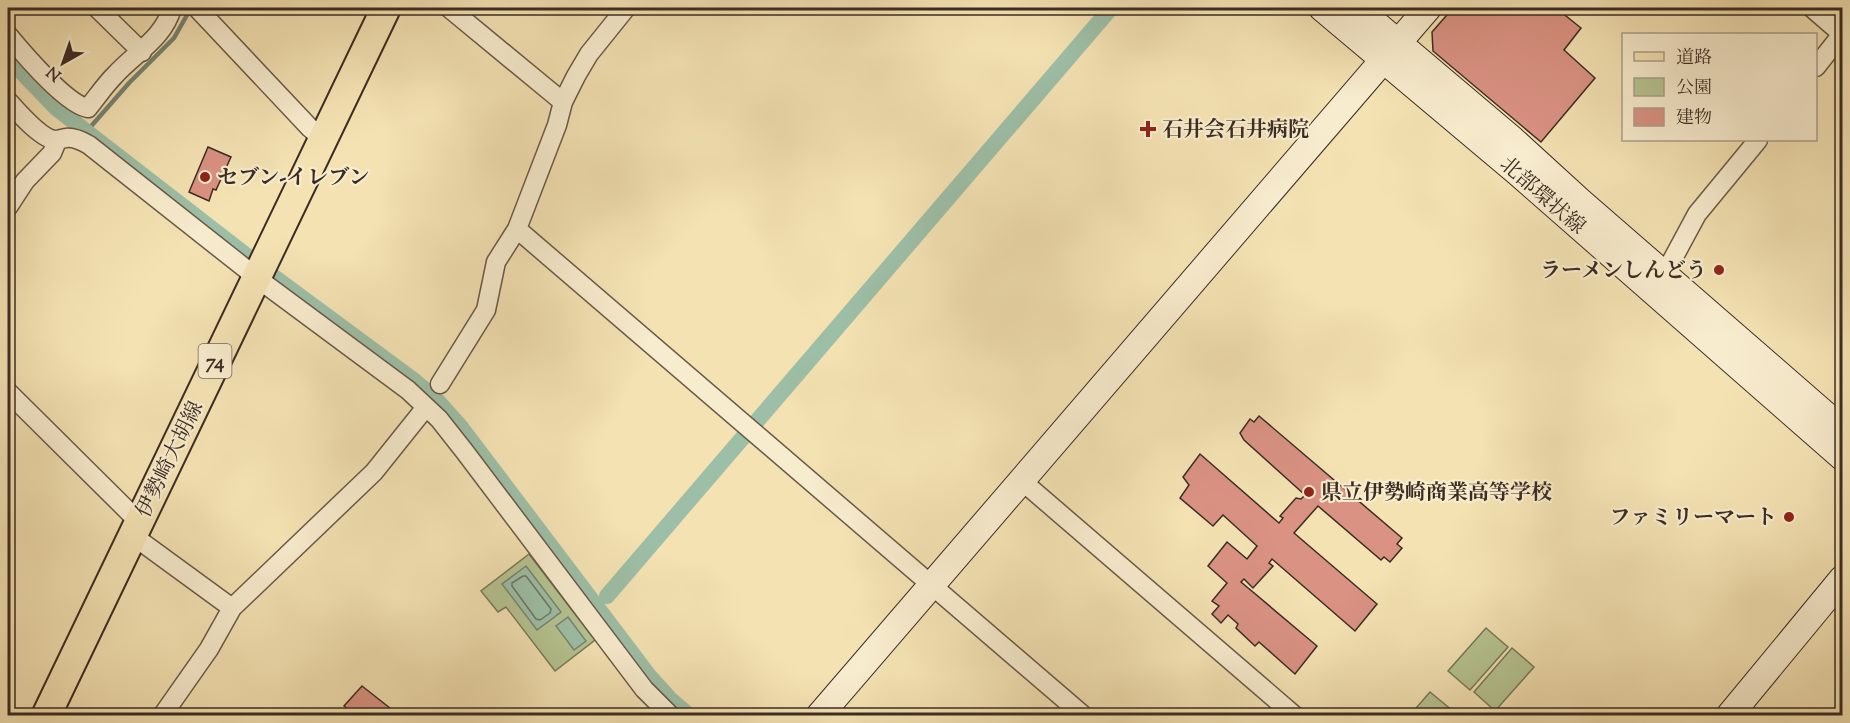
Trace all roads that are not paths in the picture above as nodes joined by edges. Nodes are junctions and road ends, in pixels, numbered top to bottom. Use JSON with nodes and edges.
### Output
{"nodes":[{"id":1,"x":97,"y":8,"type":"edge"},
{"id":2,"x":172,"y":8,"type":"edge"},
{"id":3,"x":197,"y":8,"type":"edge"},
{"id":4,"x":386,"y":8,"type":"edge"},
{"id":5,"x":449,"y":8,"type":"edge"},
{"id":6,"x":626,"y":8,"type":"edge"},
{"id":7,"x":1322,"y":8,"type":"edge"},
{"id":8,"x":1357,"y":8,"type":"edge"},
{"id":9,"x":1428,"y":8,"type":"edge"},
{"id":10,"x":1812,"y":8,"type":"edge"},
{"id":11,"x":1842,"y":34,"type":"edge"},
{"id":12,"x":8,"y":35,"type":"edge"},
{"id":13,"x":1391,"y":51,"type":"junction"},
{"id":14,"x":142,"y":52,"type":"junction"},
{"id":15,"x":1817,"y":65,"type":"edge"},
{"id":16,"x":8,"y":100,"type":"edge"},
{"id":17,"x":563,"y":102,"type":"junction"},
{"id":18,"x":322,"y":138,"type":"junction"},
{"id":19,"x":57,"y":141,"type":"junction"},
{"id":20,"x":1757,"y":141,"type":"edge"},
{"id":21,"x":8,"y":207,"type":"edge"},
{"id":22,"x":517,"y":229,"type":"junction"},
{"id":23,"x":256,"y":276,"type":"junction"},
{"id":24,"x":1657,"y":280,"type":"junction"},
{"id":25,"x":440,"y":384,"type":"dead end"},
{"id":26,"x":8,"y":392,"type":"edge"},
{"id":27,"x":426,"y":407,"type":"junction"},
{"id":28,"x":1842,"y":429,"type":"edge"},
{"id":29,"x":1842,"y":457,"type":"edge"},
{"id":30,"x":1022,"y":481,"type":"junction"},
{"id":31,"x":136,"y":527,"type":"junction"},
{"id":32,"x":1842,"y":579,"type":"edge"},
{"id":33,"x":932,"y":585,"type":"junction"},
{"id":34,"x":232,"y":608,"type":"junction"},
{"id":35,"x":1292,"y":715,"type":"edge"},
{"id":36,"x":46,"y":716,"type":"edge"},
{"id":37,"x":162,"y":716,"type":"edge"},
{"id":38,"x":671,"y":716,"type":"edge"},
{"id":39,"x":819,"y":716,"type":"edge"},
{"id":40,"x":1084,"y":716,"type":"edge"},
{"id":41,"x":1729,"y":716,"type":"edge"}],
"edges":[{"from":1,"to":14,"type":"street"},
{"from":2,"to":14,"type":"street"},
{"from":3,"to":18,"type":"street"},
{"from":4,"to":18,"type":"main road","name":"伊勢崎大胡線","number":"74"},
{"from":5,"to":17,"type":"street"},
{"from":6,"to":17,"type":"street"},
{"from":7,"to":13,"type":"street","name":"北部環状線"},
{"from":8,"to":13,"type":"street","name":"北部環状線"},
{"from":9,"to":13,"type":"street"},
{"from":10,"to":11,"type":"street"},
{"from":11,"to":15,"type":"street"},
{"from":12,"to":14,"type":"street"},
{"from":13,"to":24,"type":"street","name":"北部環状線"},
{"from":13,"to":30,"type":"street"},
{"from":16,"to":19,"type":"street"},
{"from":17,"to":22,"type":"street"},
{"from":18,"to":23,"type":"main road","name":"伊勢崎大胡線","number":"74"},
{"from":19,"to":21,"type":"street"},
{"from":19,"to":23,"type":"street"},
{"from":20,"to":24,"type":"street"},
{"from":22,"to":25,"type":"street"},
{"from":22,"to":33,"type":"street"},
{"from":23,"to":27,"type":"street"},
{"from":23,"to":31,"type":"main road","name":"伊勢崎大胡線","number":"74"},
{"from":24,"to":28,"type":"street","name":"北部環状線"},
{"from":24,"to":29,"type":"street","name":"北部環状線"},
{"from":26,"to":31,"type":"street"},
{"from":27,"to":34,"type":"street"},
{"from":27,"to":38,"type":"street"},
{"from":30,"to":33,"type":"street"},
{"from":30,"to":35,"type":"street"},
{"from":31,"to":34,"type":"street"},
{"from":31,"to":36,"type":"main road","name":"伊勢崎大胡線","number":"74"},
{"from":32,"to":41,"type":"street"},
{"from":33,"to":39,"type":"street"},
{"from":33,"to":40,"type":"street"},
{"from":34,"to":37,"type":"street"}]}
